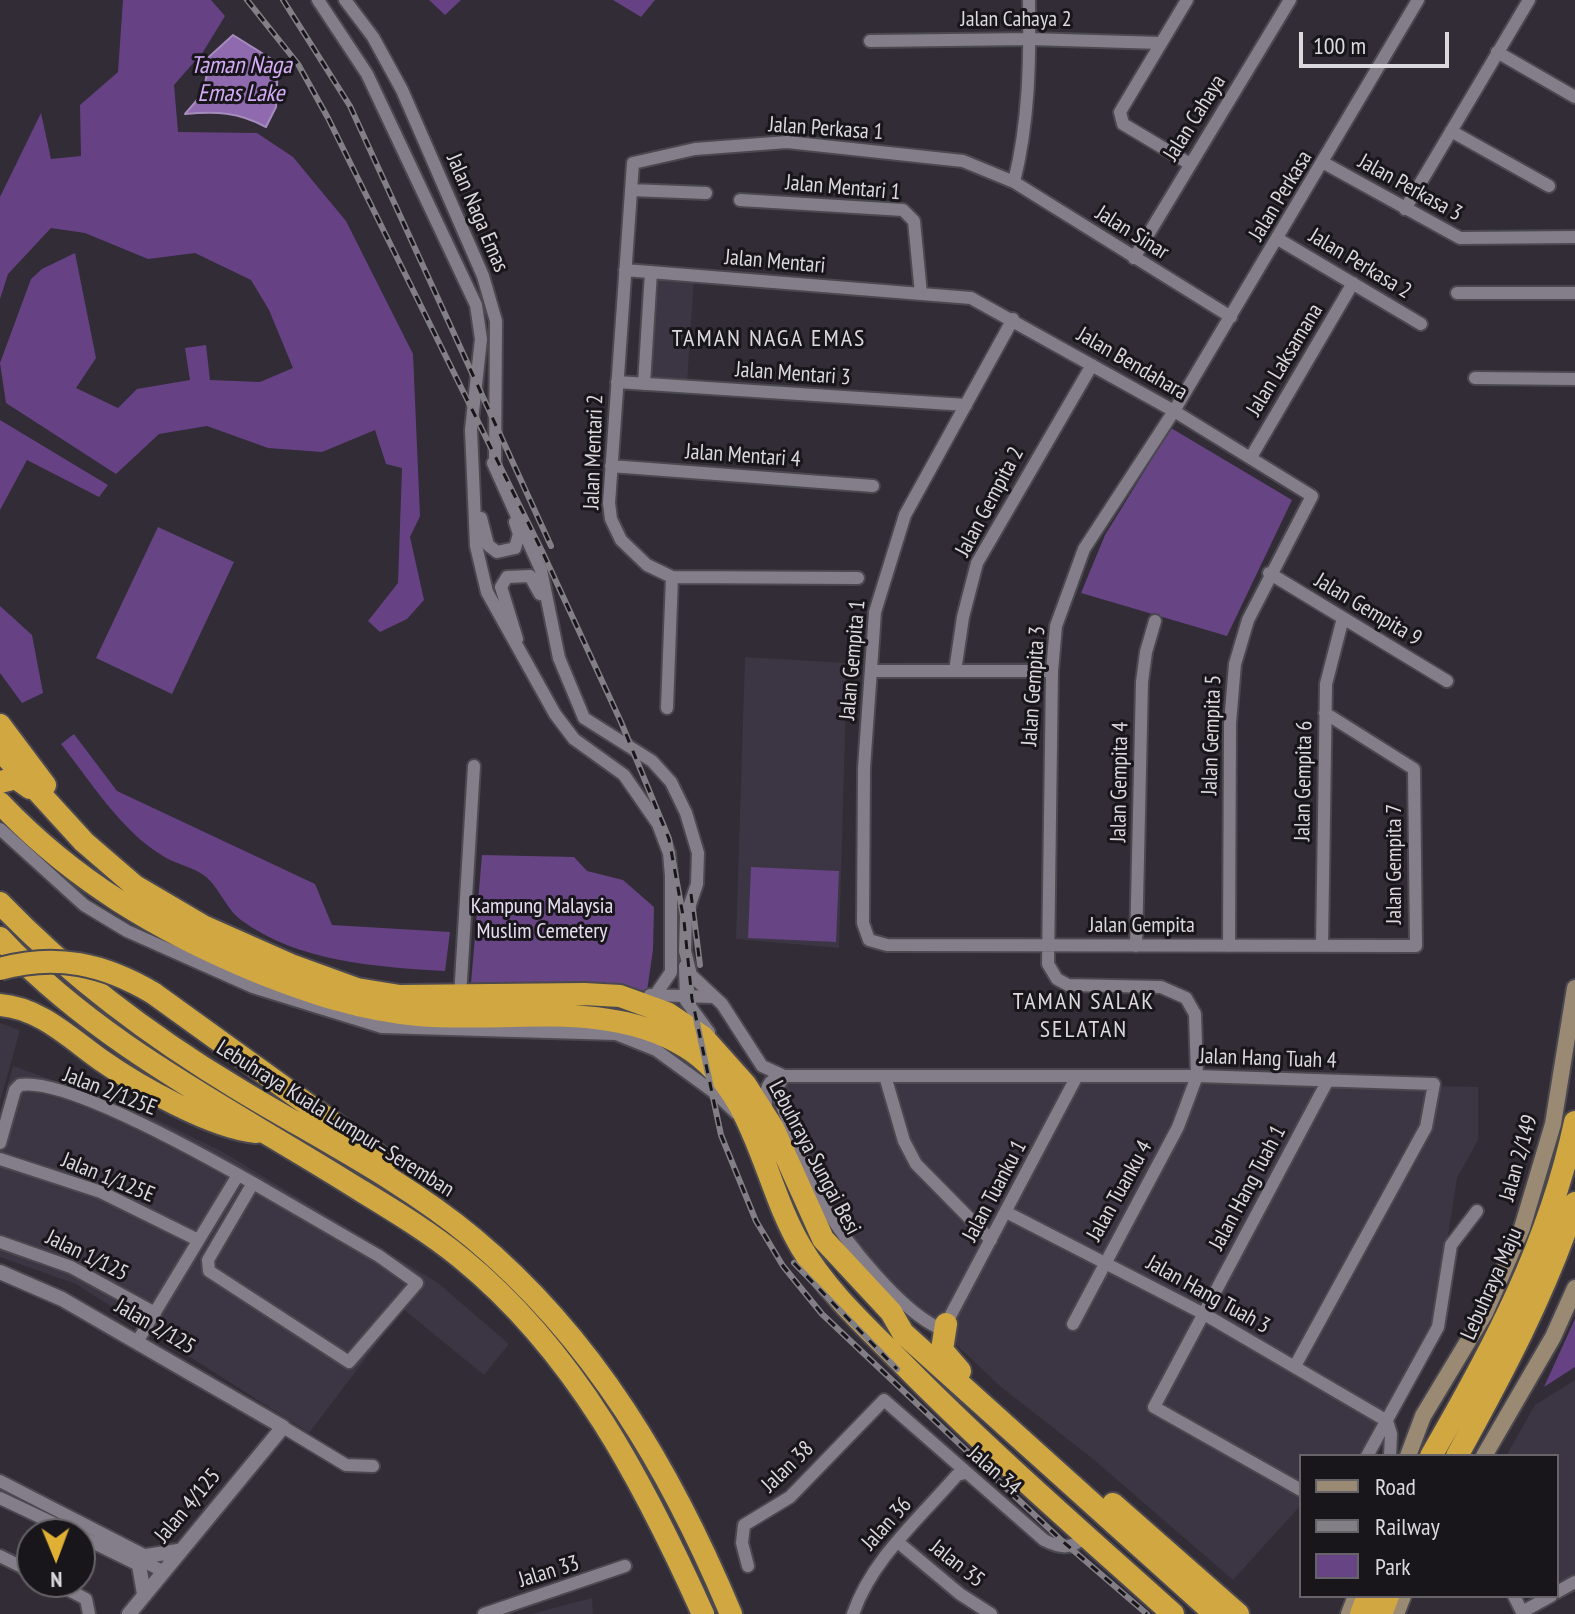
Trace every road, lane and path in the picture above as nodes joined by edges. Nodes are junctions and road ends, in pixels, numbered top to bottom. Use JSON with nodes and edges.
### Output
{"nodes":[{"id":1,"x":318,"y":0,"type":"edge"},
{"id":2,"x":345,"y":0,"type":"edge"},
{"id":3,"x":1029,"y":0,"type":"edge"},
{"id":4,"x":1187,"y":0,"type":"edge"},
{"id":5,"x":1290,"y":0,"type":"edge"},
{"id":6,"x":1418,"y":0,"type":"edge"},
{"id":7,"x":1529,"y":0,"type":"edge"},
{"id":8,"x":1030,"y":39,"type":"junction"},
{"id":9,"x":870,"y":41,"type":"dead end"},
{"id":10,"x":1161,"y":43,"type":"junction"},
{"id":11,"x":1497,"y":52,"type":"junction"},
{"id":12,"x":1575,"y":96,"type":"edge"},
{"id":13,"x":1451,"y":131,"type":"junction"},
{"id":14,"x":633,"y":163,"type":"joint"},
{"id":15,"x":1324,"y":163,"type":"junction"},
{"id":16,"x":1190,"y":164,"type":"junction"},
{"id":17,"x":1014,"y":182,"type":"junction"},
{"id":18,"x":1549,"y":186,"type":"dead end"},
{"id":19,"x":631,"y":190,"type":"junction"},
{"id":20,"x":706,"y":193,"type":"dead end"},
{"id":21,"x":740,"y":200,"type":"dead end"},
{"id":22,"x":1405,"y":209,"type":"junction"},
{"id":23,"x":1575,"y":237,"type":"edge"},
{"id":24,"x":1278,"y":239,"type":"junction"},
{"id":25,"x":1134,"y":258,"type":"junction"},
{"id":26,"x":625,"y":270,"type":"junction"},
{"id":27,"x":651,"y":272,"type":"junction"},
{"id":28,"x":1353,"y":283,"type":"junction"},
{"id":29,"x":1457,"y":293,"type":"dead end"},
{"id":30,"x":1575,"y":293,"type":"edge"},
{"id":31,"x":921,"y":294,"type":"junction"},
{"id":32,"x":1231,"y":317,"type":"junction"},
{"id":33,"x":1013,"y":319,"type":"junction"},
{"id":34,"x":1421,"y":324,"type":"dead end"},
{"id":35,"x":1092,"y":365,"type":"junction"},
{"id":36,"x":1475,"y":378,"type":"dead end"},
{"id":37,"x":1575,"y":379,"type":"edge"},
{"id":38,"x":617,"y":382,"type":"junction"},
{"id":39,"x":644,"y":384,"type":"junction"},
{"id":40,"x":966,"y":405,"type":"junction"},
{"id":41,"x":1174,"y":411,"type":"junction"},
{"id":42,"x":1251,"y":457,"type":"junction"},
{"id":43,"x":493,"y":463,"type":"junction"},
{"id":44,"x":611,"y":466,"type":"junction"},
{"id":45,"x":473,"y":475,"type":"junction"},
{"id":46,"x":873,"y":486,"type":"dead end"},
{"id":47,"x":1312,"y":496,"type":"joint"},
{"id":48,"x":1269,"y":573,"type":"junction"},
{"id":49,"x":672,"y":577,"type":"junction"},
{"id":50,"x":858,"y":578,"type":"dead end"},
{"id":51,"x":1343,"y":618,"type":"junction"},
{"id":52,"x":1155,"y":621,"type":"dead end"},
{"id":53,"x":551,"y":627,"type":"junction"},
{"id":54,"x":525,"y":660,"type":"junction"},
{"id":55,"x":871,"y":671,"type":"junction"},
{"id":56,"x":955,"y":671,"type":"junction"},
{"id":57,"x":1052,"y":671,"type":"junction"},
{"id":58,"x":1447,"y":681,"type":"dead end"},
{"id":59,"x":667,"y":708,"type":"dead end"},
{"id":60,"x":1325,"y":713,"type":"junction"},
{"id":61,"x":0,"y":725,"type":"edge"},
{"id":62,"x":0,"y":750,"type":"edge"},
{"id":63,"x":474,"y":766,"type":"dead end"},
{"id":64,"x":0,"y":782,"type":"edge"},
{"id":65,"x":37,"y":795,"type":"junction"},
{"id":66,"x":2,"y":810,"type":"edge"},
{"id":67,"x":68,"y":825,"type":"junction"},
{"id":68,"x":0,"y":903,"type":"edge"},
{"id":69,"x":0,"y":938,"type":"edge"},
{"id":70,"x":869,"y":940,"type":"joint"},
{"id":71,"x":1048,"y":946,"type":"junction"},
{"id":72,"x":1136,"y":946,"type":"junction"},
{"id":73,"x":1229,"y":946,"type":"junction"},
{"id":74,"x":1322,"y":946,"type":"junction"},
{"id":75,"x":1416,"y":946,"type":"joint"},
{"id":76,"x":685,"y":951,"type":"junction"},
{"id":77,"x":0,"y":969,"type":"edge"},
{"id":78,"x":1575,"y":988,"type":"edge"},
{"id":79,"x":660,"y":990,"type":"junction"},
{"id":80,"x":620,"y":996,"type":"junction"},
{"id":81,"x":460,"y":997,"type":"junction"},
{"id":82,"x":713,"y":997,"type":"junction"},
{"id":83,"x":686,"y":998,"type":"junction"},
{"id":84,"x":0,"y":1005,"type":"edge"},
{"id":85,"x":784,"y":1076,"type":"junction"},
{"id":86,"x":885,"y":1076,"type":"junction"},
{"id":87,"x":1077,"y":1076,"type":"junction"},
{"id":88,"x":1197,"y":1076,"type":"junction"},
{"id":89,"x":1327,"y":1082,"type":"junction"},
{"id":90,"x":766,"y":1105,"type":"junction"},
{"id":91,"x":1575,"y":1122,"type":"edge"},
{"id":92,"x":762,"y":1129,"type":"junction"},
{"id":93,"x":269,"y":1133,"type":"junction"},
{"id":94,"x":0,"y":1143,"type":"edge"},
{"id":95,"x":0,"y":1159,"type":"edge"},
{"id":96,"x":238,"y":1175,"type":"junction"},
{"id":97,"x":253,"y":1183,"type":"junction"},
{"id":98,"x":413,"y":1196,"type":"junction"},
{"id":99,"x":1575,"y":1203,"type":"edge"},
{"id":100,"x":1477,"y":1211,"type":"dead end"},
{"id":101,"x":1006,"y":1212,"type":"junction"},
{"id":102,"x":198,"y":1240,"type":"junction"},
{"id":103,"x":991,"y":1240,"type":"junction"},
{"id":104,"x":0,"y":1242,"type":"edge"},
{"id":105,"x":1105,"y":1262,"type":"junction"},
{"id":106,"x":0,"y":1272,"type":"edge"},
{"id":107,"x":1575,"y":1288,"type":"edge"},
{"id":108,"x":891,"y":1312,"type":"junction"},
{"id":109,"x":155,"y":1313,"type":"junction"},
{"id":110,"x":1204,"y":1314,"type":"junction"},
{"id":111,"x":1073,"y":1324,"type":"dead end"},
{"id":112,"x":943,"y":1326,"type":"junction"},
{"id":113,"x":913,"y":1329,"type":"junction"},
{"id":114,"x":137,"y":1342,"type":"junction"},
{"id":115,"x":948,"y":1358,"type":"junction"},
{"id":116,"x":1295,"y":1366,"type":"junction"},
{"id":117,"x":884,"y":1400,"type":"joint"},
{"id":118,"x":1423,"y":1416,"type":"junction"},
{"id":119,"x":1387,"y":1421,"type":"junction"},
{"id":120,"x":283,"y":1427,"type":"junction"},
{"id":121,"x":1368,"y":1454,"type":"edge"},
{"id":122,"x":1390,"y":1454,"type":"edge"},
{"id":123,"x":1409,"y":1454,"type":"edge"},
{"id":124,"x":1429,"y":1454,"type":"edge"},
{"id":125,"x":1431,"y":1454,"type":"edge"},
{"id":126,"x":1458,"y":1454,"type":"edge"},
{"id":127,"x":1485,"y":1454,"type":"edge"},
{"id":128,"x":373,"y":1466,"type":"dead end"},
{"id":129,"x":1056,"y":1470,"type":"junction"},
{"id":130,"x":965,"y":1473,"type":"junction"},
{"id":131,"x":0,"y":1481,"type":"edge"},
{"id":132,"x":1299,"y":1489,"type":"edge"},
{"id":133,"x":0,"y":1498,"type":"edge"},
{"id":134,"x":42,"y":1518,"type":"edge"},
{"id":135,"x":1128,"y":1518,"type":"junction"},
{"id":136,"x":1091,"y":1530,"type":"junction"},
{"id":137,"x":96,"y":1542,"type":"edge"},
{"id":138,"x":899,"y":1543,"type":"junction"},
{"id":139,"x":178,"y":1551,"type":"junction"},
{"id":140,"x":149,"y":1564,"type":"junction"},
{"id":141,"x":625,"y":1566,"type":"dead end"},
{"id":142,"x":748,"y":1566,"type":"dead end"},
{"id":143,"x":144,"y":1594,"type":"junction"},
{"id":144,"x":1548,"y":1598,"type":"edge"},
{"id":145,"x":1523,"y":1613,"type":"edge"},
{"id":146,"x":129,"y":1614,"type":"edge"},
{"id":147,"x":484,"y":1614,"type":"edge"},
{"id":148,"x":703,"y":1614,"type":"edge"},
{"id":149,"x":731,"y":1614,"type":"edge"},
{"id":150,"x":853,"y":1614,"type":"edge"},
{"id":151,"x":991,"y":1614,"type":"edge"},
{"id":152,"x":1173,"y":1614,"type":"edge"},
{"id":153,"x":1188,"y":1614,"type":"edge"},
{"id":154,"x":1215,"y":1614,"type":"edge"},
{"id":155,"x":1238,"y":1614,"type":"edge"}],
"edges":[{"from":1,"to":45,"type":"street","name":"Jalan Naga Emas"},
{"from":2,"to":43,"type":"street","name":"Jalan Naga Emas"},
{"from":3,"to":8,"type":"street"},
{"from":4,"to":10,"type":"street"},
{"from":5,"to":16,"type":"street","name":"Jalan Cahaya"},
{"from":6,"to":15,"type":"street","name":"Jalan Perkasa"},
{"from":7,"to":11,"type":"street"},
{"from":8,"to":9,"type":"street","name":"Jalan Cahaya 2"},
{"from":8,"to":10,"type":"street","name":"Jalan Cahaya 2"},
{"from":8,"to":17,"type":"street"},
{"from":10,"to":16,"type":"street"},
{"from":11,"to":12,"type":"street"},
{"from":11,"to":13,"type":"street"},
{"from":13,"to":18,"type":"street"},
{"from":13,"to":22,"type":"street"},
{"from":14,"to":17,"type":"street","name":"Jalan Perkasa 1"},
{"from":14,"to":19,"type":"street","name":"Jalan Mentari 2"},
{"from":15,"to":22,"type":"street","name":"Jalan Perkasa 3"},
{"from":15,"to":24,"type":"street","name":"Jalan Perkasa"},
{"from":16,"to":25,"type":"street","name":"Jalan Cahaya"},
{"from":17,"to":25,"type":"street","name":"Jalan Sinar"},
{"from":19,"to":20,"type":"street"},
{"from":19,"to":26,"type":"street","name":"Jalan Mentari 2"},
{"from":21,"to":31,"type":"street","name":"Jalan Mentari 1"},
{"from":22,"to":23,"type":"street","name":"Jalan Perkasa 3"},
{"from":24,"to":28,"type":"street","name":"Jalan Perkasa 2"},
{"from":24,"to":32,"type":"street","name":"Jalan Perkasa"},
{"from":25,"to":32,"type":"street","name":"Jalan Sinar"},
{"from":26,"to":27,"type":"street","name":"Jalan Mentari"},
{"from":26,"to":38,"type":"street","name":"Jalan Mentari 2"},
{"from":27,"to":31,"type":"street","name":"Jalan Mentari"},
{"from":27,"to":39,"type":"street"},
{"from":28,"to":34,"type":"street","name":"Jalan Perkasa 2"},
{"from":28,"to":42,"type":"street","name":"Jalan Laksamana"},
{"from":29,"to":30,"type":"street"},
{"from":31,"to":33,"type":"street","name":"Jalan Bendahara"},
{"from":32,"to":41,"type":"street","name":"Jalan Perkasa"},
{"from":33,"to":35,"type":"street","name":"Jalan Bendahara"},
{"from":33,"to":40,"type":"street","name":"Jalan Gempita 1"},
{"from":35,"to":41,"type":"street","name":"Jalan Bendahara"},
{"from":35,"to":56,"type":"street","name":"Jalan Gempita 2"},
{"from":36,"to":37,"type":"street"},
{"from":38,"to":39,"type":"street","name":"Jalan Mentari 3"},
{"from":38,"to":44,"type":"street","name":"Jalan Mentari 2"},
{"from":39,"to":40,"type":"street","name":"Jalan Mentari 3"},
{"from":40,"to":55,"type":"street","name":"Jalan Gempita 1"},
{"from":41,"to":42,"type":"street","name":"Jalan Bendahara"},
{"from":41,"to":57,"type":"street","name":"Jalan Gempita 3"},
{"from":42,"to":47,"type":"street","name":"Jalan Bendahara"},
{"from":43,"to":45,"type":"street","name":"Jalan Naga Emas"},
{"from":43,"to":53,"type":"street","name":"Jalan Naga Emas"},
{"from":44,"to":46,"type":"street","name":"Jalan Mentari 4"},
{"from":44,"to":49,"type":"street","name":"Jalan Mentari 2"},
{"from":45,"to":54,"type":"street","name":"Jalan Naga Emas"},
{"from":47,"to":48,"type":"street","name":"Jalan Gempita 5"},
{"from":48,"to":51,"type":"street","name":"Jalan Gempita 9"},
{"from":48,"to":73,"type":"street","name":"Jalan Gempita 5"},
{"from":49,"to":50,"type":"street","name":"Jalan Mentari 2"},
{"from":49,"to":59,"type":"street"},
{"from":51,"to":58,"type":"street","name":"Jalan Gempita 9"},
{"from":51,"to":60,"type":"street","name":"Jalan Gempita 6"},
{"from":52,"to":72,"type":"street","name":"Jalan Gempita 4"},
{"from":53,"to":54,"type":"street","name":"Jalan Naga Emas"},
{"from":53,"to":76,"type":"street","name":"Jalan Naga Emas"},
{"from":54,"to":79,"type":"street","name":"Jalan Naga Emas"},
{"from":55,"to":56,"type":"street"},
{"from":55,"to":70,"type":"street","name":"Jalan Gempita 1"},
{"from":56,"to":57,"type":"street"},
{"from":57,"to":71,"type":"street","name":"Jalan Gempita 3"},
{"from":60,"to":74,"type":"street","name":"Jalan Gempita 6"},
{"from":60,"to":75,"type":"street","name":"Jalan Gempita 7"},
{"from":61,"to":67,"type":"highway"},
{"from":62,"to":65,"type":"highway","name":"Lebuhraya Sungai Besi"},
{"from":63,"to":81,"type":"street"},
{"from":64,"to":65,"type":"highway"},
{"from":65,"to":67,"type":"highway","name":"Lebuhraya Sungai Besi"},
{"from":66,"to":92,"type":"highway","name":"Lebuhraya Sungai Besi"},
{"from":67,"to":81,"type":"highway","name":"Lebuhraya Sungai Besi"},
{"from":68,"to":98,"type":"highway","name":"Lebuhraya Kuala Lumpur–Seremban"},
{"from":69,"to":93,"type":"highway"},
{"from":70,"to":71,"type":"street","name":"Jalan Gempita"},
{"from":71,"to":72,"type":"street","name":"Jalan Gempita"},
{"from":71,"to":88,"type":"street"},
{"from":72,"to":73,"type":"street","name":"Jalan Gempita"},
{"from":73,"to":74,"type":"street","name":"Jalan Gempita"},
{"from":74,"to":75,"type":"street","name":"Jalan Gempita"},
{"from":76,"to":82,"type":"street","name":"Jalan Naga Emas"},
{"from":76,"to":83,"type":"street"},
{"from":77,"to":98,"type":"highway","bridge":true},
{"from":78,"to":118,"type":"main road","name":"Jalan 2/149"},
{"from":79,"to":80,"type":"street"},
{"from":79,"to":83,"type":"street"},
{"from":80,"to":81,"type":"highway","name":"Lebuhraya Sungai Besi"},
{"from":80,"to":92,"type":"highway","name":"Lebuhraya Sungai Besi"},
{"from":82,"to":83,"type":"street"},
{"from":82,"to":85,"type":"street","name":"Jalan Naga Emas"},
{"from":83,"to":90,"type":"street"},
{"from":84,"to":93,"type":"highway"},
{"from":85,"to":86,"type":"street","name":"Jalan Hang Tuah 4"},
{"from":85,"to":90,"type":"street"},
{"from":85,"to":112,"type":"street"},
{"from":86,"to":87,"type":"street","name":"Jalan Hang Tuah 4"},
{"from":86,"to":103,"type":"street"},
{"from":87,"to":88,"type":"street","name":"Jalan Hang Tuah 4"},
{"from":87,"to":101,"type":"street","name":"Jalan Tuanku 1"},
{"from":88,"to":89,"type":"street","name":"Jalan Hang Tuah 4"},
{"from":88,"to":105,"type":"street","name":"Jalan Tuanku 4"},
{"from":89,"to":110,"type":"street","name":"Jalan Hang Tuah 1"},
{"from":89,"to":116,"type":"street","name":"Jalan Hang Tuah 4"},
{"from":90,"to":92,"type":"street"},
{"from":91,"to":125,"type":"highway","name":"Lebuhraya Maju"},
{"from":92,"to":108,"type":"highway","name":"Lebuhraya Sungai Besi"},
{"from":92,"to":136,"type":"highway","name":"Lebuhraya Sungai Besi"},
{"from":93,"to":148,"type":"highway"},
{"from":94,"to":96,"type":"street","name":"Jalan 2/125E"},
{"from":95,"to":102,"type":"street","name":"Jalan 1/125E"},
{"from":96,"to":97,"type":"street","name":"Jalan 2/125E"},
{"from":96,"to":102,"type":"street"},
{"from":97,"to":97,"type":"street","name":"Jalan 2/125E"},
{"from":98,"to":149,"type":"highway","name":"Lebuhraya Kuala Lumpur–Seremban"},
{"from":99,"to":126,"type":"highway"},
{"from":100,"to":119,"type":"street"},
{"from":101,"to":103,"type":"street","name":"Jalan Tuanku 1"},
{"from":101,"to":105,"type":"street","name":"Jalan Hang Tuah 3"},
{"from":102,"to":109,"type":"street"},
{"from":103,"to":112,"type":"street","name":"Jalan Tuanku 1"},
{"from":104,"to":109,"type":"street","name":"Jalan 1/125"},
{"from":105,"to":110,"type":"street","name":"Jalan Hang Tuah 3"},
{"from":105,"to":111,"type":"street","name":"Jalan Tuanku 4"},
{"from":106,"to":114,"type":"street","name":"Jalan 2/125"},
{"from":107,"to":127,"type":"main road"},
{"from":108,"to":113,"type":"highway"},
{"from":108,"to":129,"type":"highway","name":"Lebuhraya Sungai Besi"},
{"from":109,"to":114,"type":"street"},
{"from":110,"to":116,"type":"street","name":"Jalan Hang Tuah 3"},
{"from":110,"to":132,"type":"street","name":"Jalan Hang Tuah 1"},
{"from":112,"to":113,"type":"highway"},
{"from":112,"to":115,"type":"highway"},
{"from":113,"to":115,"type":"highway"},
{"from":114,"to":120,"type":"street","name":"Jalan 2/125"},
{"from":115,"to":135,"type":"highway"},
{"from":116,"to":119,"type":"street","name":"Jalan Hang Tuah 3"},
{"from":117,"to":130,"type":"street","name":"Jalan 34"},
{"from":117,"to":142,"type":"street","name":"Jalan 38"},
{"from":118,"to":123,"type":"main road","name":"Jalan 2/149"},
{"from":118,"to":124,"type":"main road"},
{"from":119,"to":121,"type":"street"},
{"from":119,"to":122,"type":"street"},
{"from":120,"to":128,"type":"street"},
{"from":120,"to":139,"type":"street","name":"Jalan 4/125"},
{"from":129,"to":135,"type":"highway"},
{"from":129,"to":154,"type":"highway","name":"Lebuhraya Sungai Besi"},
{"from":130,"to":136,"type":"street","name":"Jalan 34"},
{"from":130,"to":138,"type":"street","name":"Jalan 36"},
{"from":131,"to":140,"type":"street"},
{"from":133,"to":134,"type":"street"},
{"from":135,"to":155,"type":"highway"},
{"from":136,"to":152,"type":"highway","name":"Lebuhraya Sungai Besi"},
{"from":136,"to":153,"type":"highway"},
{"from":137,"to":140,"type":"street"},
{"from":138,"to":150,"type":"street","name":"Jalan 36"},
{"from":138,"to":151,"type":"street","name":"Jalan 35"},
{"from":139,"to":140,"type":"street","name":"Jalan 4/125"},
{"from":139,"to":140,"type":"street"},
{"from":140,"to":143,"type":"street","name":"Jalan 4/125"},
{"from":140,"to":143,"type":"street"},
{"from":141,"to":147,"type":"street","name":"Jalan 33"},
{"from":143,"to":146,"type":"street","name":"Jalan 4/125"},
{"from":144,"to":145,"type":"street"}]}
